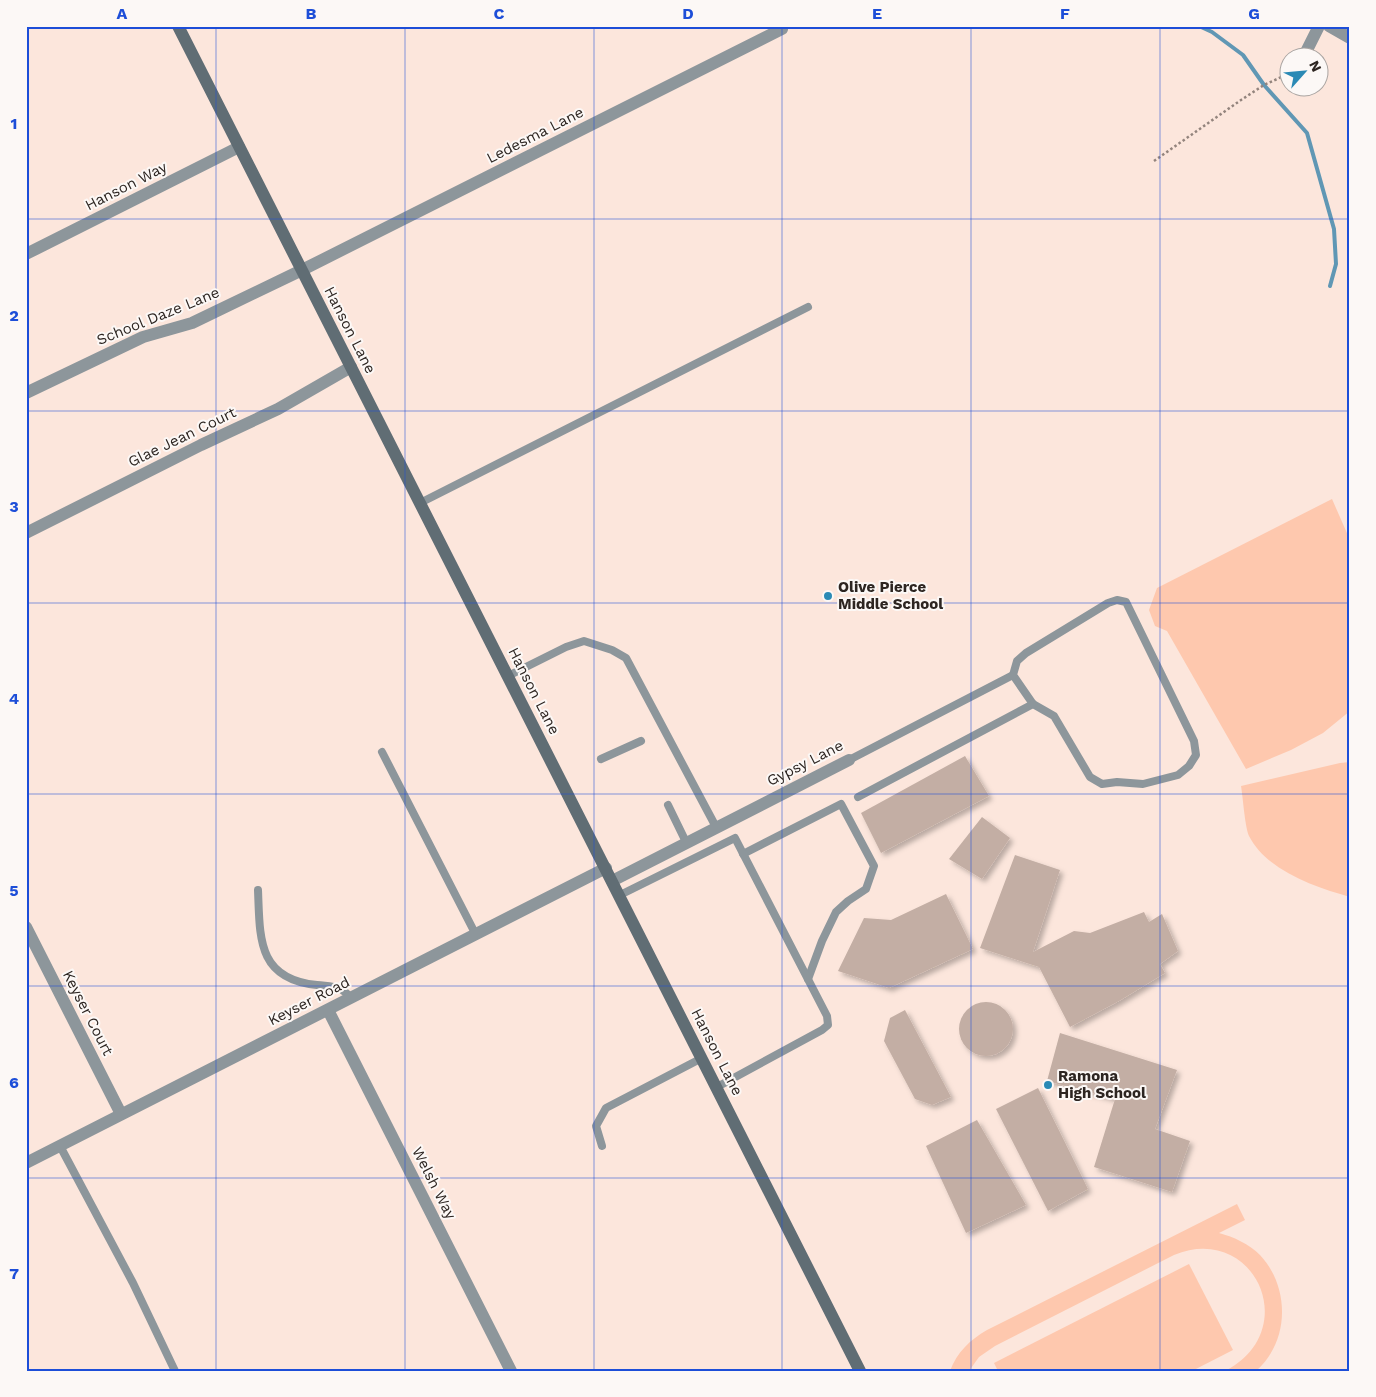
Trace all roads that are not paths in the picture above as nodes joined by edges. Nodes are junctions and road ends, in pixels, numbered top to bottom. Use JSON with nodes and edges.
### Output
{"nodes":[{"id":1,"x":178,"y":26,"type":"edge"},
{"id":2,"x":1319,"y":26,"type":"edge"},
{"id":3,"x":1329,"y":26,"type":"edge"},
{"id":4,"x":782,"y":29,"type":"dead end"},
{"id":5,"x":1350,"y":38,"type":"edge"},
{"id":6,"x":1308,"y":48,"type":"edge"},
{"id":7,"x":240,"y":147,"type":"junction"},
{"id":8,"x":26,"y":254,"type":"edge"},
{"id":9,"x":302,"y":270,"type":"junction"},
{"id":10,"x":808,"y":307,"type":"dead end"},
{"id":11,"x":351,"y":367,"type":"junction"},
{"id":12,"x":26,"y":392,"type":"edge"},
{"id":13,"x":420,"y":503,"type":"junction"},
{"id":14,"x":26,"y":533,"type":"edge"},
{"id":15,"x":1013,"y":675,"type":"junction"},
{"id":16,"x":508,"y":676,"type":"junction"},
{"id":17,"x":1033,"y":704,"type":"junction"},
{"id":18,"x":641,"y":742,"type":"dead end"},
{"id":19,"x":382,"y":752,"type":"dead end"},
{"id":20,"x":601,"y":759,"type":"dead end"},
{"id":21,"x":849,"y":760,"type":"joint"},
{"id":22,"x":858,"y":797,"type":"dead end"},
{"id":23,"x":668,"y":805,"type":"dead end"},
{"id":24,"x":716,"y":827,"type":"junction"},
{"id":25,"x":686,"y":842,"type":"junction"},
{"id":26,"x":743,"y":854,"type":"junction"},
{"id":27,"x":606,"y":868,"type":"junction"},
{"id":28,"x":612,"y":881,"type":"junction"},
{"id":29,"x":258,"y":890,"type":"dead end"},
{"id":30,"x":620,"y":895,"type":"junction"},
{"id":31,"x":26,"y":927,"type":"edge"},
{"id":32,"x":476,"y":935,"type":"junction"},
{"id":33,"x":808,"y":979,"type":"junction"},
{"id":34,"x":351,"y":998,"type":"junction"},
{"id":35,"x":328,"y":1010,"type":"junction"},
{"id":36,"x":702,"y":1058,"type":"junction"},
{"id":37,"x":717,"y":1087,"type":"junction"},
{"id":38,"x":121,"y":1114,"type":"junction"},
{"id":39,"x":60,"y":1146,"type":"junction"},
{"id":40,"x":602,"y":1146,"type":"dead end"},
{"id":41,"x":26,"y":1163,"type":"edge"},
{"id":42,"x":175,"y":1371,"type":"edge"},
{"id":43,"x":511,"y":1371,"type":"edge"},
{"id":44,"x":860,"y":1371,"type":"edge"}],
"edges":[{"from":1,"to":7,"type":"main road","name":"Hanson Lane"},
{"from":2,"to":6,"type":"street"},
{"from":3,"to":5,"type":"street"},
{"from":4,"to":9,"type":"street","name":"Ledesma Lane"},
{"from":7,"to":8,"type":"street","name":"Hanson Way"},
{"from":7,"to":9,"type":"main road","name":"Hanson Lane"},
{"from":9,"to":11,"type":"main road","name":"Hanson Lane"},
{"from":9,"to":12,"type":"street","name":"School Daze Lane"},
{"from":10,"to":13,"type":"lane"},
{"from":11,"to":13,"type":"main road","name":"Hanson Lane"},
{"from":11,"to":14,"type":"street","name":"Glae Jean Court"},
{"from":13,"to":16,"type":"main road","name":"Hanson Lane"},
{"from":15,"to":17,"type":"lane"},
{"from":15,"to":17,"type":"lane"},
{"from":15,"to":21,"type":"lane","name":"Gypsy Lane"},
{"from":16,"to":24,"type":"lane"},
{"from":16,"to":27,"type":"main road","name":"Hanson Lane"},
{"from":17,"to":22,"type":"lane"},
{"from":18,"to":20,"type":"lane"},
{"from":19,"to":32,"type":"lane"},
{"from":21,"to":24,"type":"street","name":"Gypsy Lane"},
{"from":23,"to":25,"type":"lane"},
{"from":24,"to":25,"type":"street","name":"Gypsy Lane"},
{"from":25,"to":28,"type":"street","name":"Gypsy Lane"},
{"from":26,"to":30,"type":"lane"},
{"from":26,"to":33,"type":"lane"},
{"from":26,"to":33,"type":"lane"},
{"from":27,"to":28,"type":"main road","name":"Hanson Lane"},
{"from":27,"to":32,"type":"street","name":"Keyser Road"},
{"from":28,"to":30,"type":"main road","name":"Hanson Lane"},
{"from":29,"to":34,"type":"lane"},
{"from":30,"to":36,"type":"main road","name":"Hanson Lane"},
{"from":31,"to":38,"type":"street","name":"Keyser Court"},
{"from":32,"to":34,"type":"street","name":"Keyser Road"},
{"from":33,"to":37,"type":"lane"},
{"from":34,"to":35,"type":"street","name":"Keyser Road"},
{"from":35,"to":38,"type":"street","name":"Keyser Road"},
{"from":35,"to":43,"type":"street","name":"Welsh Way"},
{"from":36,"to":37,"type":"main road","name":"Hanson Lane"},
{"from":36,"to":40,"type":"lane"},
{"from":37,"to":44,"type":"main road","name":"Hanson Lane"},
{"from":38,"to":39,"type":"street","name":"Keyser Road"},
{"from":39,"to":41,"type":"street","name":"Keyser Road"},
{"from":39,"to":42,"type":"lane"}]}
